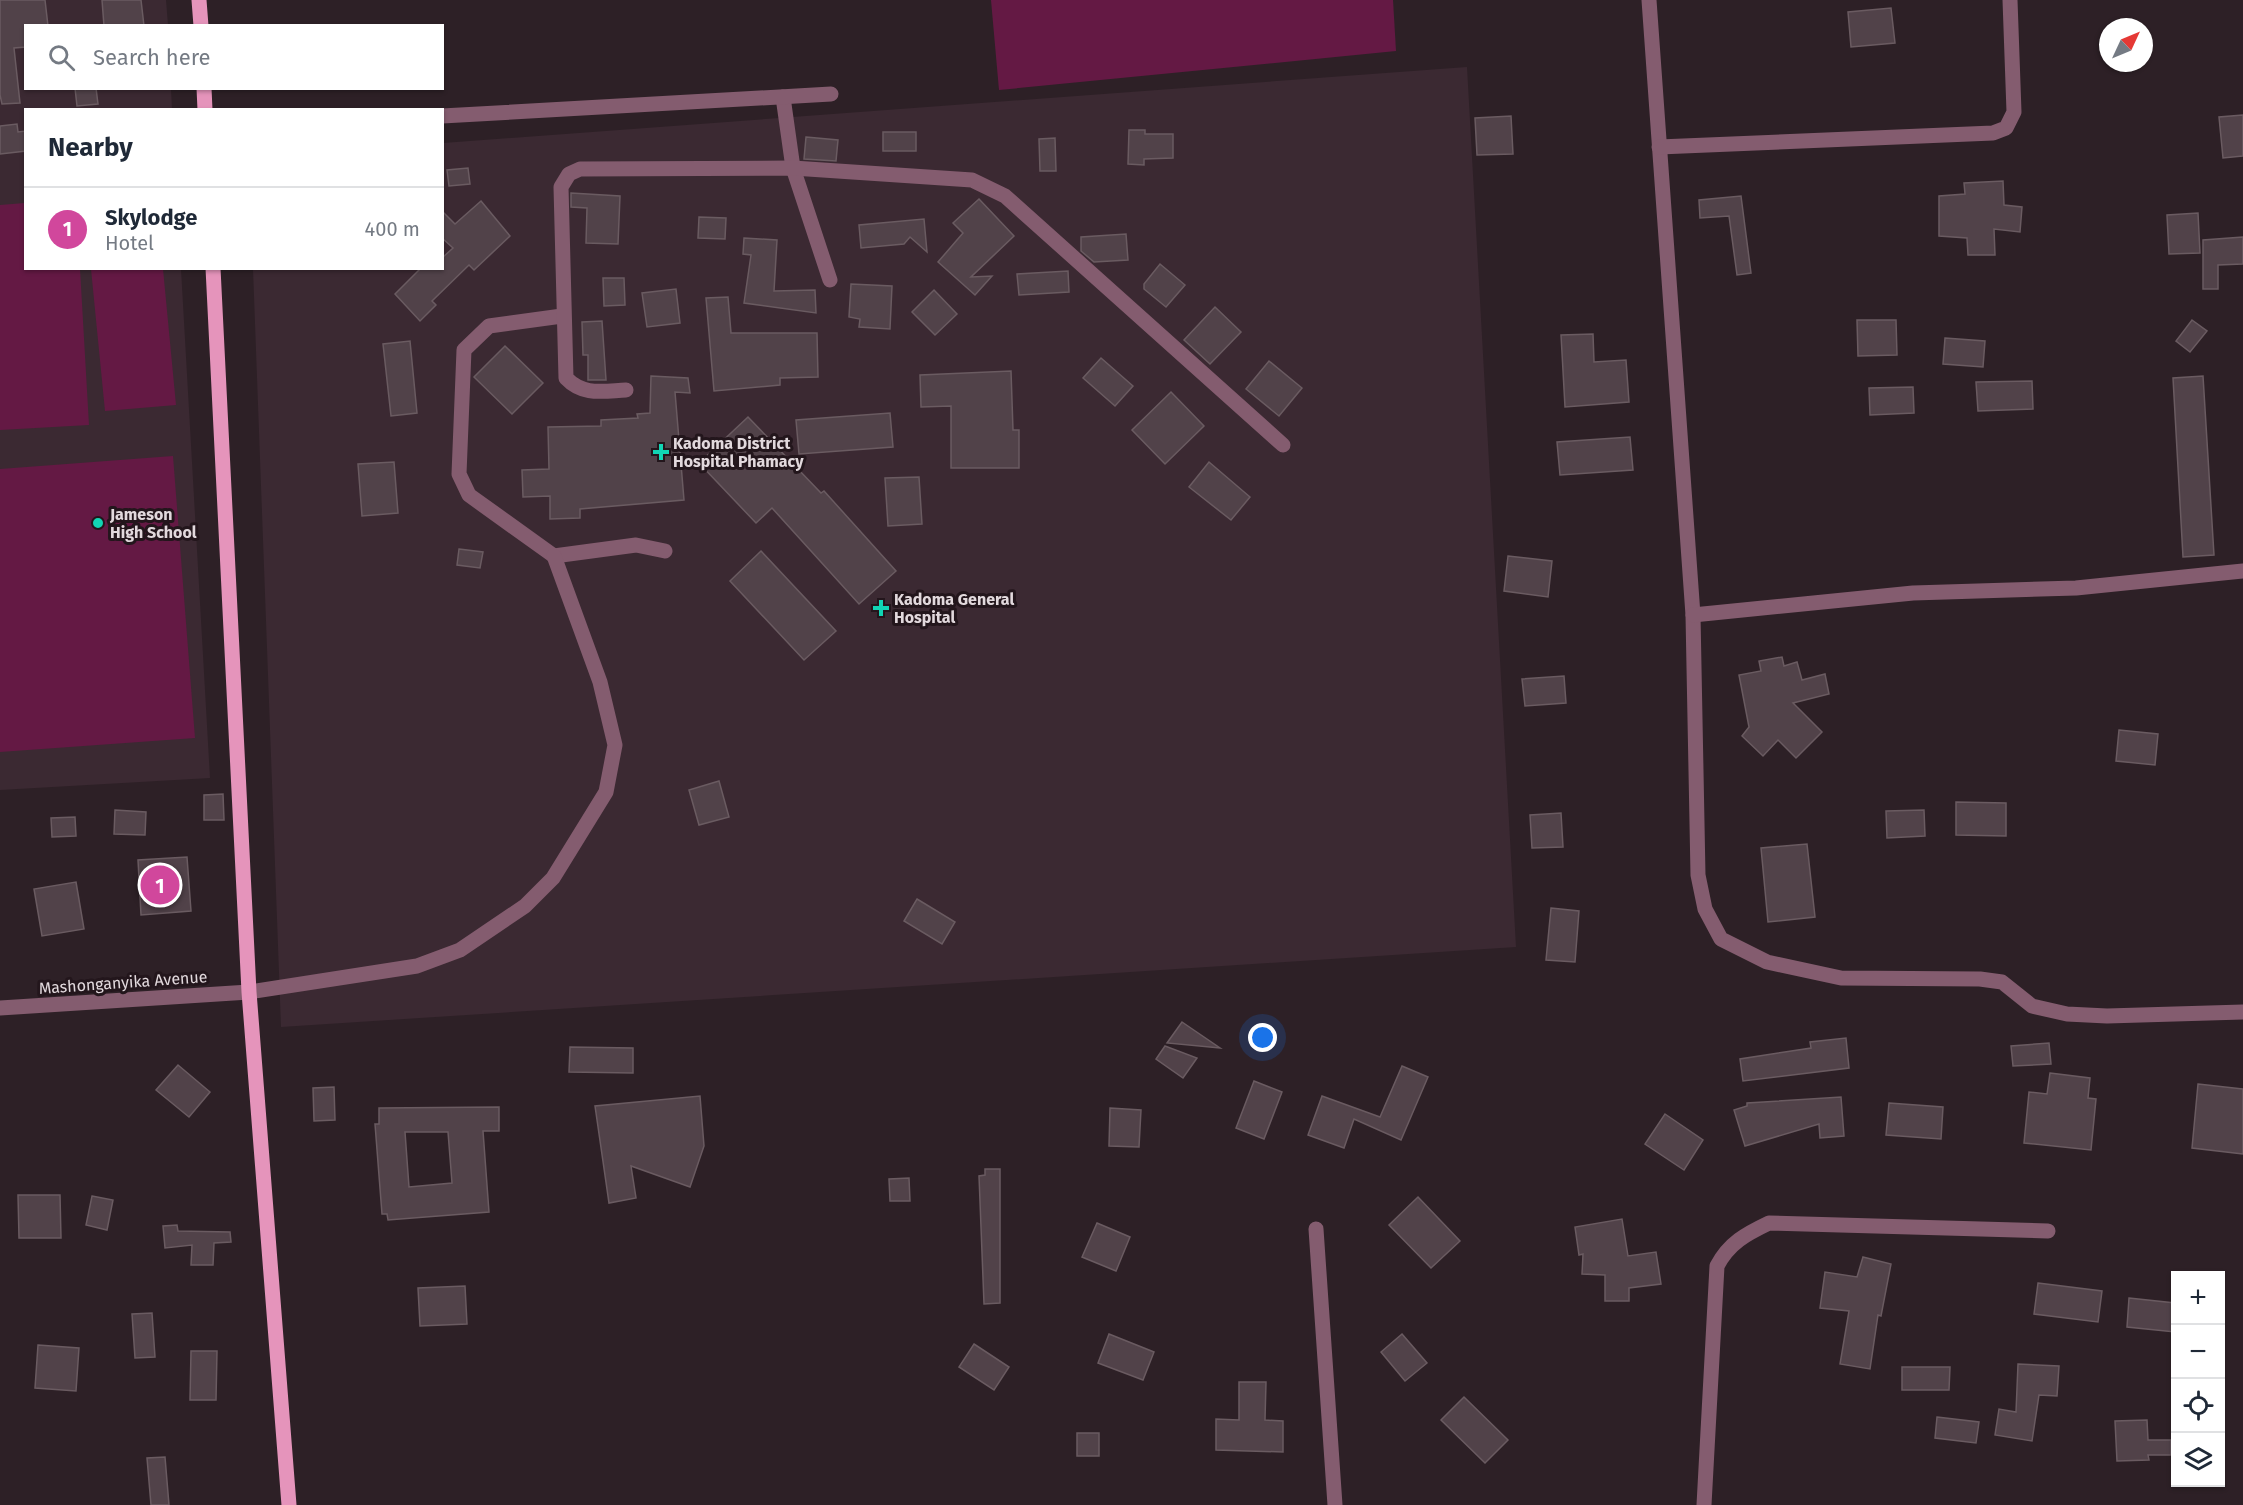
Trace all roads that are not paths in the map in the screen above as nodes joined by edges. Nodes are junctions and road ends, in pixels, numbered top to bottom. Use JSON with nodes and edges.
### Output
{"nodes":[{"id":1,"x":200,"y":0,"type":"edge"},
{"id":2,"x":1649,"y":0,"type":"edge"},
{"id":3,"x":2010,"y":0,"type":"edge"},
{"id":4,"x":201,"y":24,"type":"edge"},
{"id":5,"x":204,"y":90,"type":"edge"},
{"id":6,"x":831,"y":94,"type":"dead end"},
{"id":7,"x":783,"y":97,"type":"junction"},
{"id":8,"x":205,"y":108,"type":"edge"},
{"id":9,"x":444,"y":116,"type":"edge"},
{"id":10,"x":1659,"y":147,"type":"junction"},
{"id":11,"x":793,"y":168,"type":"junction"},
{"id":12,"x":213,"y":270,"type":"edge"},
{"id":13,"x":830,"y":280,"type":"dead end"},
{"id":14,"x":562,"y":316,"type":"junction"},
{"id":15,"x":626,"y":390,"type":"dead end"},
{"id":16,"x":1283,"y":445,"type":"dead end"},
{"id":17,"x":665,"y":551,"type":"dead end"},
{"id":18,"x":554,"y":556,"type":"junction"},
{"id":19,"x":2243,"y":571,"type":"edge"},
{"id":20,"x":1693,"y":615,"type":"junction"},
{"id":21,"x":249,"y":992,"type":"junction"},
{"id":22,"x":0,"y":1008,"type":"edge"},
{"id":23,"x":2243,"y":1012,"type":"edge"},
{"id":24,"x":1316,"y":1229,"type":"dead end"},
{"id":25,"x":2049,"y":1231,"type":"dead end"},
{"id":26,"x":289,"y":1505,"type":"edge"},
{"id":27,"x":1335,"y":1505,"type":"edge"},
{"id":28,"x":1704,"y":1505,"type":"edge"}],
"edges":[{"from":1,"to":4,"type":"main road"},
{"from":2,"to":10,"type":"street"},
{"from":3,"to":10,"type":"street"},
{"from":5,"to":8,"type":"main road"},
{"from":6,"to":7,"type":"street"},
{"from":7,"to":9,"type":"street"},
{"from":7,"to":11,"type":"street"},
{"from":10,"to":20,"type":"street"},
{"from":11,"to":13,"type":"street"},
{"from":11,"to":14,"type":"street"},
{"from":11,"to":16,"type":"street"},
{"from":12,"to":21,"type":"main road"},
{"from":14,"to":15,"type":"street"},
{"from":14,"to":18,"type":"street"},
{"from":17,"to":18,"type":"street"},
{"from":18,"to":21,"type":"street","name":"Mashonganyika Avenue"},
{"from":19,"to":20,"type":"street"},
{"from":20,"to":23,"type":"street"},
{"from":21,"to":22,"type":"street","name":"Mashonganyika Avenue"},
{"from":21,"to":26,"type":"main road"},
{"from":24,"to":27,"type":"street"},
{"from":25,"to":28,"type":"street"}]}
